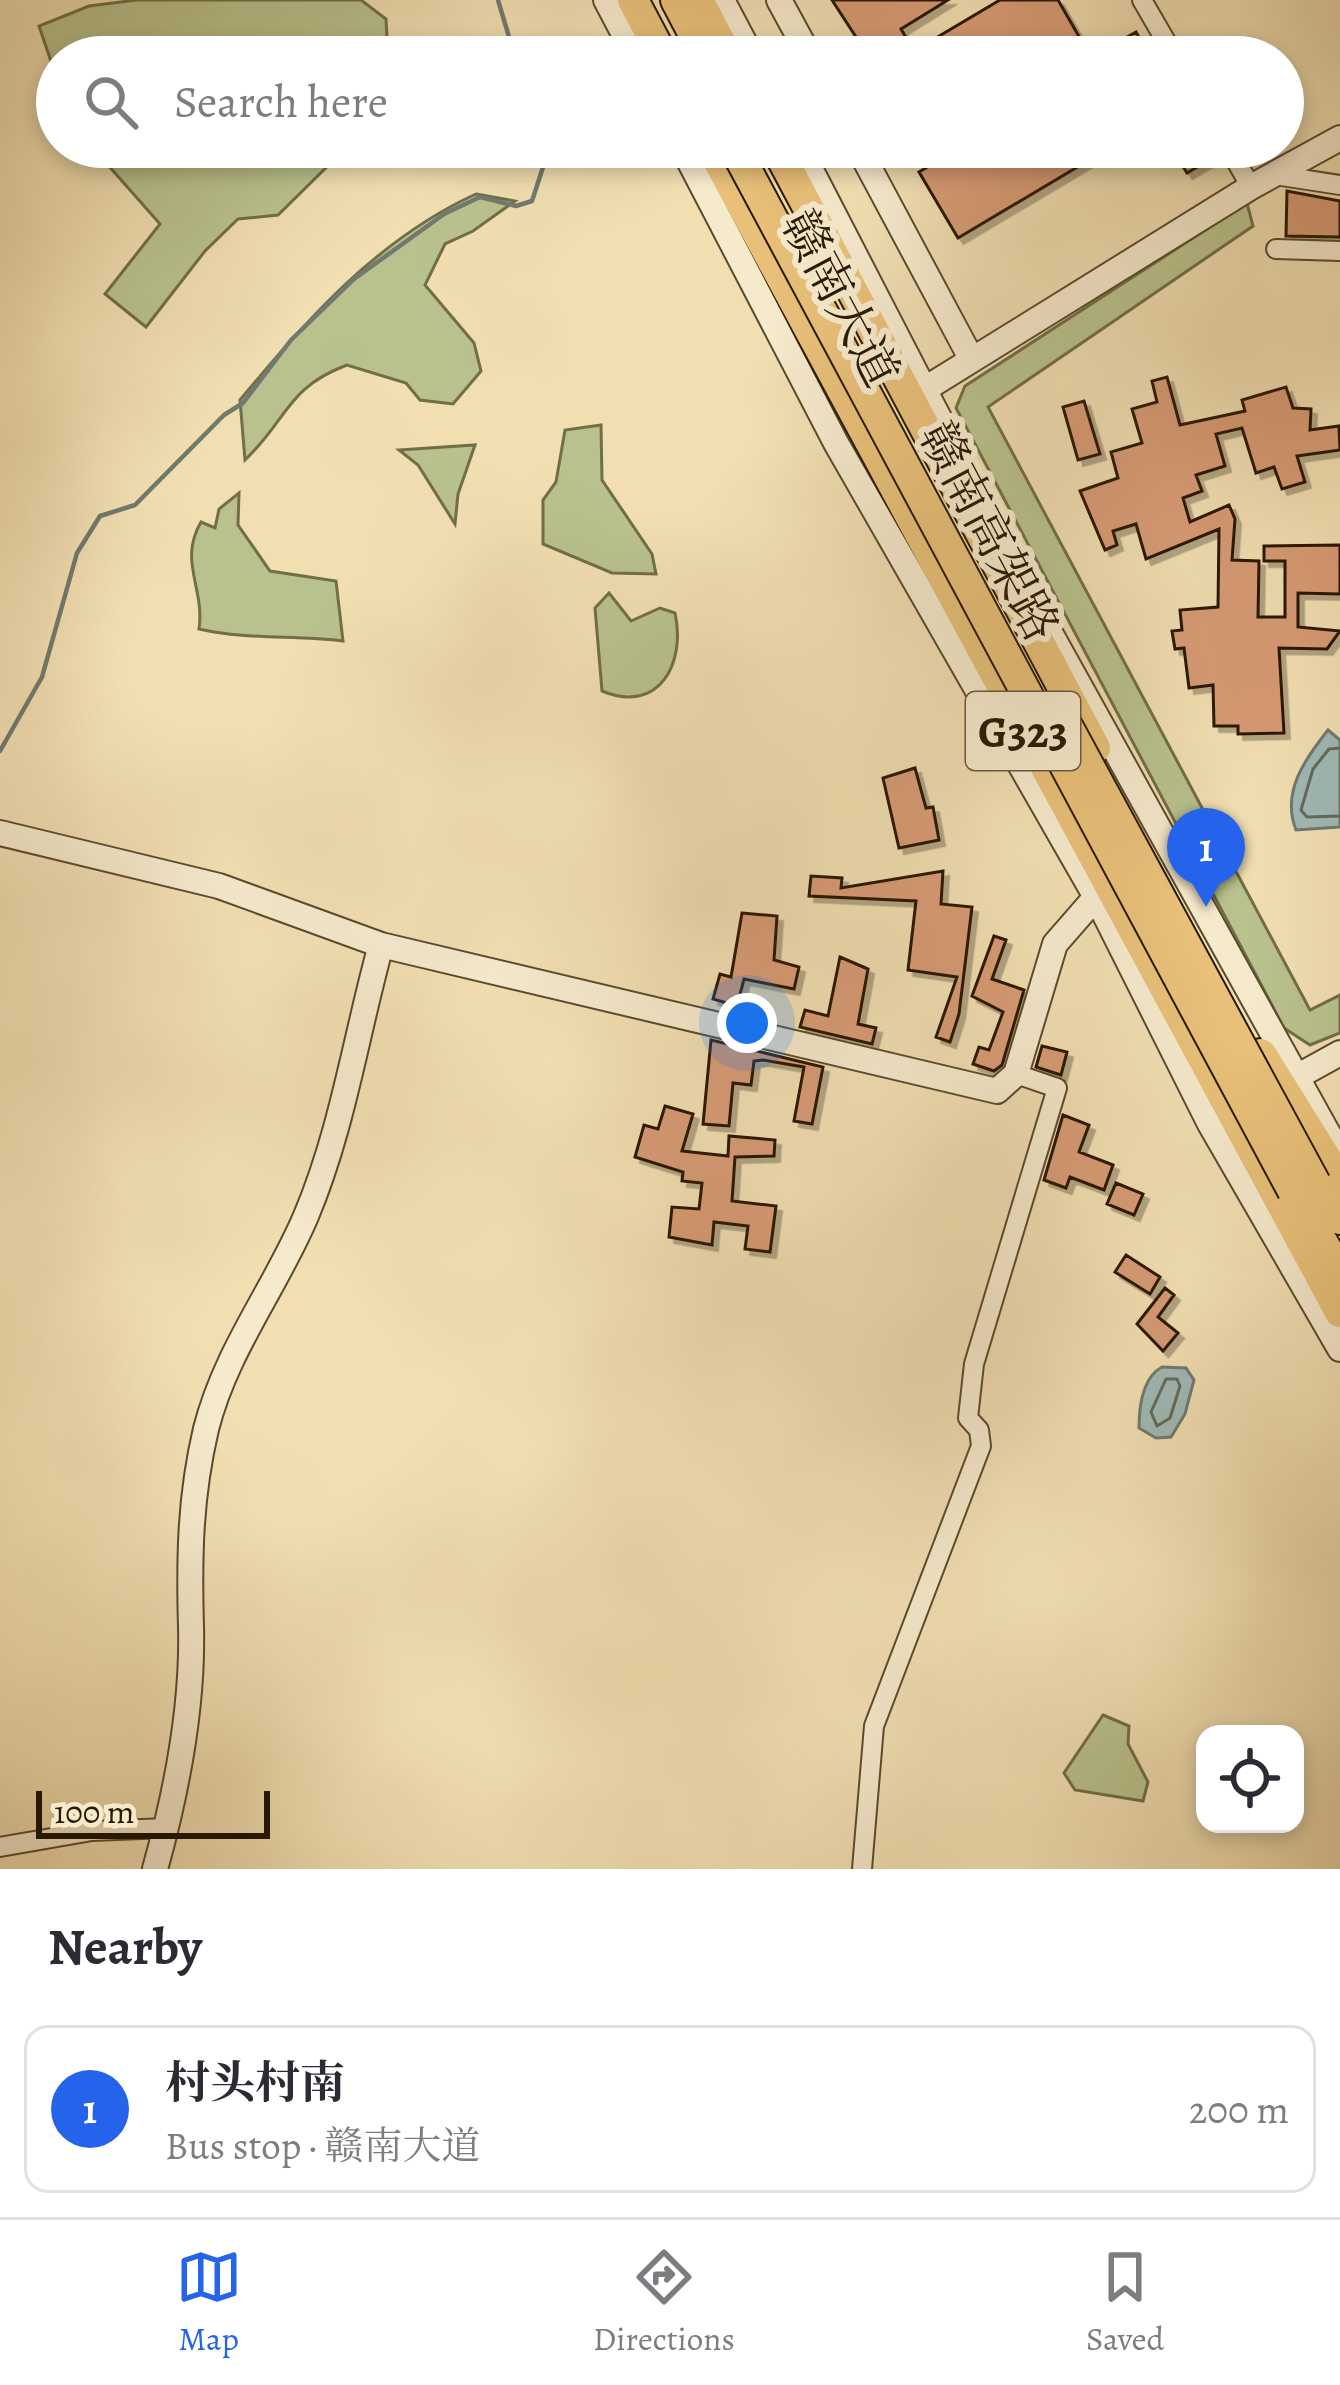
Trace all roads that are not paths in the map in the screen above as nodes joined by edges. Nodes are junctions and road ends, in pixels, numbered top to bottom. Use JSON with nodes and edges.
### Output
{"nodes":[{"id":1,"x":606,"y":0,"type":"edge"},
{"id":2,"x":633,"y":0,"type":"edge"},
{"id":3,"x":655,"y":0,"type":"edge"},
{"id":4,"x":676,"y":0,"type":"edge"},
{"id":5,"x":698,"y":0,"type":"edge"},
{"id":6,"x":722,"y":0,"type":"edge"},
{"id":7,"x":779,"y":0,"type":"edge"},
{"id":8,"x":1142,"y":0,"type":"edge"},
{"id":9,"x":625,"y":36,"type":"edge"},
{"id":10,"x":652,"y":36,"type":"edge"},
{"id":11,"x":675,"y":36,"type":"edge"},
{"id":12,"x":695,"y":36,"type":"edge"},
{"id":13,"x":717,"y":36,"type":"edge"},
{"id":14,"x":741,"y":36,"type":"edge"},
{"id":15,"x":799,"y":36,"type":"edge"},
{"id":16,"x":1163,"y":36,"type":"edge"},
{"id":17,"x":1340,"y":138,"type":"edge"},
{"id":18,"x":1304,"y":158,"type":"edge"},
{"id":19,"x":693,"y":168,"type":"edge"},
{"id":20,"x":722,"y":168,"type":"edge"},
{"id":21,"x":746,"y":168,"type":"edge"},
{"id":22,"x":765,"y":168,"type":"edge"},
{"id":23,"x":787,"y":168,"type":"edge"},
{"id":24,"x":810,"y":168,"type":"edge"},
{"id":25,"x":869,"y":168,"type":"edge"},
{"id":26,"x":1240,"y":168,"type":"edge"},
{"id":27,"x":1287,"y":168,"type":"edge"},
{"id":28,"x":1275,"y":175,"type":"junction"},
{"id":29,"x":1340,"y":185,"type":"edge"},
{"id":30,"x":1251,"y":187,"type":"junction"},
{"id":31,"x":1276,"y":249,"type":"dead end"},
{"id":32,"x":1340,"y":251,"type":"edge"},
{"id":33,"x":973,"y":360,"type":"junction"},
{"id":34,"x":925,"y":389,"type":"junction"},
{"id":35,"x":0,"y":833,"type":"edge"},
{"id":36,"x":1096,"y":897,"type":"junction"},
{"id":37,"x":381,"y":944,"type":"junction"},
{"id":38,"x":1236,"y":1010,"type":"junction"},
{"id":39,"x":1189,"y":1039,"type":"junction"},
{"id":40,"x":1340,"y":1053,"type":"edge"},
{"id":41,"x":1016,"y":1074,"type":"junction"},
{"id":42,"x":1289,"y":1081,"type":"junction"},
{"id":43,"x":1220,"y":1119,"type":"junction"},
{"id":44,"x":1328,"y":1150,"type":"edge"},
{"id":45,"x":1262,"y":1173,"type":"junction"},
{"id":46,"x":1316,"y":1185,"type":"edge"},
{"id":47,"x":1340,"y":1219,"type":"edge"},
{"id":48,"x":1340,"y":1273,"type":"edge"},
{"id":49,"x":1340,"y":1312,"type":"edge"},
{"id":50,"x":1340,"y":1349,"type":"edge"},
{"id":51,"x":167,"y":1828,"type":"junction"},
{"id":52,"x":0,"y":1847,"type":"edge"},
{"id":53,"x":155,"y":1869,"type":"edge"},
{"id":54,"x":862,"y":1869,"type":"edge"}],
"edges":[{"from":1,"to":9,"type":"street"},
{"from":2,"to":10,"type":"main road"},
{"from":3,"to":11,"type":"main road"},
{"from":4,"to":12,"type":"main road"},
{"from":5,"to":13,"type":"main road"},
{"from":6,"to":14,"type":"street"},
{"from":7,"to":15,"type":"street"},
{"from":8,"to":16,"type":"street"},
{"from":17,"to":18,"type":"street"},
{"from":19,"to":36,"type":"street"},
{"from":20,"to":39,"type":"main road","name":"赣南大道","number":"G323"},
{"from":21,"to":46,"type":"main road","name":"赣南高架路","bridge":true},
{"from":22,"to":46,"type":"main road","name":"赣南高架路","bridge":true},
{"from":23,"to":38,"type":"main road","name":"赣南大道","number":"G323"},
{"from":24,"to":34,"type":"street"},
{"from":25,"to":33,"type":"street"},
{"from":26,"to":30,"type":"street"},
{"from":27,"to":28,"type":"street"},
{"from":28,"to":29,"type":"street"},
{"from":28,"to":30,"type":"street"},
{"from":30,"to":33,"type":"street"},
{"from":31,"to":32,"type":"street"},
{"from":33,"to":34,"type":"street"},
{"from":34,"to":42,"type":"street"},
{"from":35,"to":37,"type":"street"},
{"from":36,"to":41,"type":"street"},
{"from":36,"to":43,"type":"street"},
{"from":37,"to":41,"type":"street"},
{"from":37,"to":51,"type":"street"},
{"from":38,"to":39,"type":"main road"},
{"from":38,"to":42,"type":"main road","name":"赣南大道","number":"G323"},
{"from":39,"to":43,"type":"main road","name":"赣南大道","number":"G323"},
{"from":40,"to":42,"type":"street"},
{"from":41,"to":54,"type":"street"},
{"from":42,"to":43,"type":"street"},
{"from":42,"to":44,"type":"main road","name":"赣南大道","number":"G323"},
{"from":43,"to":45,"type":"main road","name":"赣南大道","number":"G323"},
{"from":43,"to":50,"type":"street"},
{"from":44,"to":45,"type":"main road"},
{"from":44,"to":46,"type":"main road","name":"赣南大道","number":"G323"},
{"from":45,"to":49,"type":"main road","name":"赣南大道","number":"G323"},
{"from":46,"to":47,"type":"main road","name":"赣南高架路"},
{"from":46,"to":48,"type":"main road","name":"赣南高架路"},
{"from":51,"to":52,"type":"street"},
{"from":51,"to":53,"type":"street"}]}
